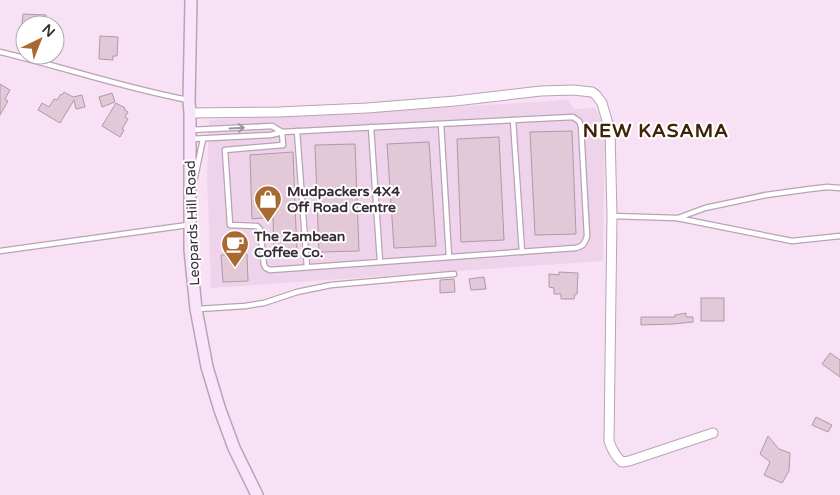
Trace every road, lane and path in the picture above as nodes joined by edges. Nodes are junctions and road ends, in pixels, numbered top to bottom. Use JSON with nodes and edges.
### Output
{"nodes":[{"id":1,"x":191,"y":0,"type":"edge"},
{"id":2,"x":0,"y":52,"type":"edge"},
{"id":3,"x":189,"y":107,"type":"junction"},
{"id":4,"x":513,"y":120,"type":"junction"},
{"id":5,"x":441,"y":124,"type":"junction"},
{"id":6,"x":371,"y":127,"type":"junction"},
{"id":7,"x":298,"y":131,"type":"junction"},
{"id":8,"x":282,"y":132,"type":"junction"},
{"id":9,"x":190,"y":135,"type":"junction"},
{"id":10,"x":203,"y":139,"type":"junction"},
{"id":11,"x":840,"y":188,"type":"edge"},
{"id":12,"x":189,"y":207,"type":"junction"},
{"id":13,"x":612,"y":216,"type":"junction"},
{"id":14,"x":677,"y":218,"type":"junction"},
{"id":15,"x":190,"y":225,"type":"junction"},
{"id":16,"x":840,"y":236,"type":"edge"},
{"id":17,"x":0,"y":251,"type":"edge"},
{"id":18,"x":522,"y":252,"type":"junction"},
{"id":19,"x":450,"y":257,"type":"junction"},
{"id":20,"x":380,"y":262,"type":"junction"},
{"id":21,"x":307,"y":267,"type":"junction"},
{"id":22,"x":454,"y":274,"type":"dead end"},
{"id":23,"x":196,"y":309,"type":"junction"},
{"id":24,"x":713,"y":433,"type":"dead end"},
{"id":25,"x":257,"y":495,"type":"edge"}],
"edges":[{"from":1,"to":3,"type":"main road","name":"Leopards Hill Road"},
{"from":2,"to":3,"type":"lane"},
{"from":3,"to":9,"type":"main road","name":"Leopards Hill Road"},
{"from":3,"to":13,"type":"street"},
{"from":4,"to":5,"type":"lane"},
{"from":4,"to":18,"type":"lane"},
{"from":4,"to":18,"type":"lane"},
{"from":5,"to":6,"type":"lane"},
{"from":5,"to":19,"type":"lane"},
{"from":6,"to":7,"type":"lane"},
{"from":6,"to":20,"type":"lane"},
{"from":7,"to":8,"type":"lane"},
{"from":7,"to":21,"type":"lane"},
{"from":9,"to":8,"type":"lane","one_way":true},
{"from":8,"to":10,"type":"lane"},
{"from":8,"to":21,"type":"lane"},
{"from":9,"to":10,"type":"lane"},
{"from":9,"to":12,"type":"main road","name":"Leopards Hill Road"},
{"from":10,"to":12,"type":"lane"},
{"from":11,"to":14,"type":"lane"},
{"from":12,"to":15,"type":"main road","name":"Leopards Hill Road"},
{"from":13,"to":14,"type":"lane"},
{"from":13,"to":24,"type":"street"},
{"from":14,"to":16,"type":"lane"},
{"from":15,"to":17,"type":"lane"},
{"from":15,"to":23,"type":"main road","name":"Leopards Hill Road"},
{"from":18,"to":19,"type":"lane"},
{"from":19,"to":20,"type":"lane"},
{"from":20,"to":21,"type":"lane"},
{"from":22,"to":23,"type":"lane"},
{"from":23,"to":25,"type":"main road","name":"Leopards Hill Road"}]}
